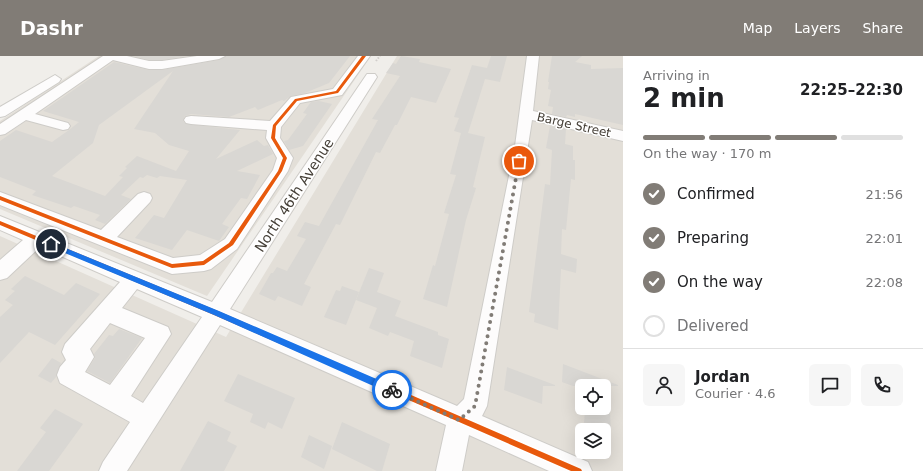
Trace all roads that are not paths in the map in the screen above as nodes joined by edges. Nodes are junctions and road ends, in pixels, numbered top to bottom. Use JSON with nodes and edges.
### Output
{"nodes":[{"id":1,"x":90,"y":56,"type":"edge"},
{"id":2,"x":112,"y":56,"type":"edge"},
{"id":3,"x":219,"y":56,"type":"edge"},
{"id":4,"x":364,"y":56,"type":"edge"},
{"id":5,"x":533,"y":56,"type":"edge"},
{"id":6,"x":371,"y":77,"type":"dead end"},
{"id":7,"x":0,"y":113,"type":"edge"},
{"id":8,"x":526,"y":114,"type":"junction"},
{"id":9,"x":23,"y":115,"type":"junction"},
{"id":10,"x":191,"y":120,"type":"dead end"},
{"id":11,"x":63,"y":126,"type":"dead end"},
{"id":12,"x":274,"y":126,"type":"junction"},
{"id":13,"x":0,"y":131,"type":"edge"},
{"id":14,"x":623,"y":136,"type":"edge"},
{"id":15,"x":0,"y":198,"type":"edge"},
{"id":16,"x":144,"y":198,"type":"dead end"},
{"id":17,"x":0,"y":223,"type":"edge"},
{"id":18,"x":37,"y":239,"type":"junction"},
{"id":19,"x":104,"y":239,"type":"junction"},
{"id":20,"x":0,"y":272,"type":"edge"},
{"id":21,"x":134,"y":279,"type":"junction"},
{"id":22,"x":107,"y":312,"type":"junction"},
{"id":23,"x":216,"y":313,"type":"junction"},
{"id":24,"x":114,"y":400,"type":"junction"},
{"id":25,"x":147,"y":418,"type":"junction"},
{"id":26,"x":459,"y":420,"type":"junction"},
{"id":27,"x":112,"y":471,"type":"edge"},
{"id":28,"x":449,"y":471,"type":"edge"},
{"id":29,"x":579,"y":471,"type":"edge"}],
"edges":[{"from":1,"to":7,"type":"street"},
{"from":2,"to":3,"type":"street"},
{"from":2,"to":9,"type":"street"},
{"from":4,"to":12,"type":"street"},
{"from":5,"to":8,"type":"street"},
{"from":6,"to":23,"type":"street","name":"North 46th Avenue"},
{"from":8,"to":14,"type":"street","name":"Barge Street"},
{"from":8,"to":26,"type":"street"},
{"from":9,"to":11,"type":"street"},
{"from":9,"to":13,"type":"street"},
{"from":10,"to":12,"type":"street"},
{"from":12,"to":19,"type":"street"},
{"from":15,"to":19,"type":"street"},
{"from":16,"to":19,"type":"street"},
{"from":17,"to":18,"type":"street"},
{"from":18,"to":20,"type":"street"},
{"from":18,"to":21,"type":"street"},
{"from":21,"to":22,"type":"street"},
{"from":21,"to":23,"type":"street"},
{"from":22,"to":24,"type":"street"},
{"from":22,"to":24,"type":"street"},
{"from":23,"to":25,"type":"street","name":"North 46th Avenue"},
{"from":23,"to":26,"type":"street"},
{"from":24,"to":25,"type":"street"},
{"from":25,"to":27,"type":"street","name":"North 46th Avenue"},
{"from":26,"to":28,"type":"street"},
{"from":26,"to":29,"type":"street"}]}
